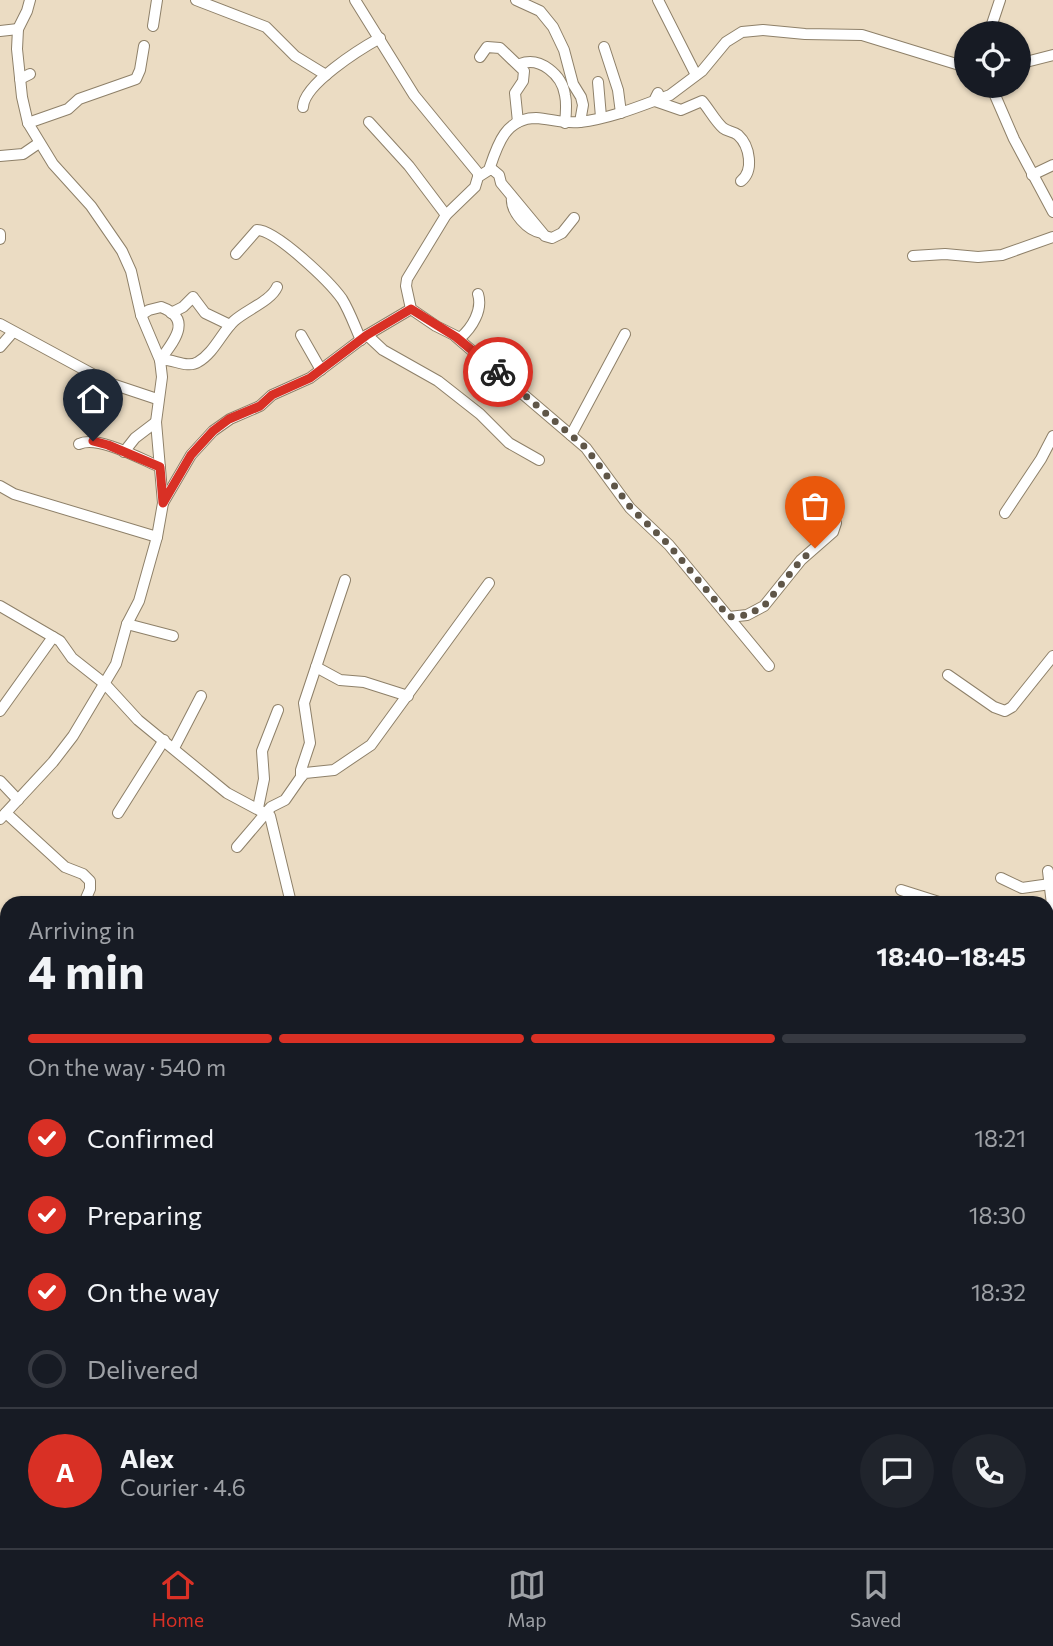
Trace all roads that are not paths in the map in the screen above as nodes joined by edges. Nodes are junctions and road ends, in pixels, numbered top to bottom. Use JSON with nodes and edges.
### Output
{"nodes":[{"id":1,"x":30,"y":0,"type":"edge"},
{"id":2,"x":157,"y":0,"type":"edge"},
{"id":3,"x":196,"y":0,"type":"edge"},
{"id":4,"x":355,"y":0,"type":"edge"},
{"id":5,"x":516,"y":0,"type":"edge"},
{"id":6,"x":658,"y":0,"type":"edge"},
{"id":7,"x":1000,"y":0,"type":"edge"},
{"id":8,"x":993,"y":21,"type":"edge"},
{"id":9,"x":153,"y":26,"type":"dead end"},
{"id":10,"x":18,"y":29,"type":"junction"},
{"id":11,"x":0,"y":31,"type":"edge"},
{"id":12,"x":380,"y":38,"type":"junction"},
{"id":13,"x":144,"y":46,"type":"dead end"},
{"id":14,"x":604,"y":47,"type":"dead end"},
{"id":15,"x":1053,"y":55,"type":"edge"},
{"id":16,"x":480,"y":57,"type":"dead end"},
{"id":17,"x":1031,"y":61,"type":"edge"},
{"id":18,"x":954,"y":63,"type":"edge"},
{"id":19,"x":520,"y":64,"type":"junction"},
{"id":20,"x":326,"y":75,"type":"junction"},
{"id":21,"x":696,"y":75,"type":"junction"},
{"id":22,"x":598,"y":82,"type":"dead end"},
{"id":23,"x":656,"y":97,"type":"junction"},
{"id":24,"x":995,"y":98,"type":"edge"},
{"id":25,"x":303,"y":107,"type":"dead end"},
{"id":26,"x":621,"y":113,"type":"junction"},
{"id":27,"x":601,"y":117,"type":"junction"},
{"id":28,"x":369,"y":122,"type":"dead end"},
{"id":29,"x":518,"y":122,"type":"junction"},
{"id":30,"x":580,"y":122,"type":"junction"},
{"id":31,"x":29,"y":123,"type":"junction"},
{"id":32,"x":565,"y":123,"type":"junction"},
{"id":33,"x":39,"y":143,"type":"junction"},
{"id":34,"x":0,"y":156,"type":"edge"},
{"id":35,"x":1053,"y":165,"type":"edge"},
{"id":36,"x":489,"y":170,"type":"junction"},
{"id":37,"x":1032,"y":175,"type":"junction"},
{"id":38,"x":478,"y":177,"type":"junction"},
{"id":39,"x":741,"y":181,"type":"dead end"},
{"id":40,"x":1053,"y":212,"type":"edge"},
{"id":41,"x":446,"y":215,"type":"junction"},
{"id":42,"x":574,"y":218,"type":"dead end"},
{"id":43,"x":1053,"y":237,"type":"edge"},
{"id":44,"x":236,"y":254,"type":"dead end"},
{"id":45,"x":913,"y":256,"type":"dead end"},
{"id":46,"x":277,"y":287,"type":"dead end"},
{"id":47,"x":478,"y":294,"type":"dead end"},
{"id":48,"x":411,"y":309,"type":"junction"},
{"id":49,"x":172,"y":313,"type":"junction"},
{"id":50,"x":141,"y":315,"type":"junction"},
{"id":51,"x":0,"y":324,"type":"edge"},
{"id":52,"x":230,"y":325,"type":"junction"},
{"id":53,"x":13,"y":332,"type":"junction"},
{"id":54,"x":625,"y":334,"type":"dead end"},
{"id":55,"x":301,"y":335,"type":"dead end"},
{"id":56,"x":456,"y":337,"type":"junction"},
{"id":57,"x":364,"y":338,"type":"junction"},
{"id":58,"x":0,"y":346,"type":"edge"},
{"id":59,"x":160,"y":360,"type":"junction"},
{"id":60,"x":321,"y":370,"type":"junction"},
{"id":61,"x":158,"y":399,"type":"junction"},
{"id":62,"x":156,"y":422,"type":"junction"},
{"id":63,"x":571,"y":435,"type":"junction"},
{"id":64,"x":1053,"y":436,"type":"edge"},
{"id":65,"x":79,"y":443,"type":"dead end"},
{"id":66,"x":124,"y":452,"type":"junction"},
{"id":67,"x":540,"y":460,"type":"dead end"},
{"id":68,"x":160,"y":467,"type":"junction"},
{"id":69,"x":0,"y":486,"type":"edge"},
{"id":70,"x":163,"y":503,"type":"junction"},
{"id":71,"x":1005,"y":513,"type":"dead end"},
{"id":72,"x":836,"y":523,"type":"dead end"},
{"id":73,"x":157,"y":537,"type":"junction"},
{"id":74,"x":345,"y":580,"type":"dead end"},
{"id":75,"x":489,"y":583,"type":"dead end"},
{"id":76,"x":0,"y":606,"type":"edge"},
{"id":77,"x":729,"y":617,"type":"junction"},
{"id":78,"x":127,"y":624,"type":"junction"},
{"id":79,"x":173,"y":636,"type":"dead end"},
{"id":80,"x":53,"y":637,"type":"junction"},
{"id":81,"x":1053,"y":656,"type":"edge"},
{"id":82,"x":769,"y":666,"type":"dead end"},
{"id":83,"x":316,"y":667,"type":"junction"},
{"id":84,"x":948,"y":675,"type":"dead end"},
{"id":85,"x":105,"y":684,"type":"junction"},
{"id":86,"x":201,"y":696,"type":"dead end"},
{"id":87,"x":408,"y":696,"type":"junction"},
{"id":88,"x":0,"y":710,"type":"edge"},
{"id":89,"x":278,"y":710,"type":"dead end"},
{"id":90,"x":164,"y":740,"type":"junction"},
{"id":91,"x":174,"y":748,"type":"junction"},
{"id":92,"x":301,"y":777,"type":"junction"},
{"id":93,"x":0,"y":780,"type":"edge"},
{"id":94,"x":18,"y":800,"type":"junction"},
{"id":95,"x":262,"y":811,"type":"junction"},
{"id":96,"x":118,"y":813,"type":"dead end"},
{"id":97,"x":3,"y":816,"type":"edge"},
{"id":98,"x":237,"y":847,"type":"dead end"},
{"id":99,"x":1048,"y":871,"type":"dead end"},
{"id":100,"x":1001,"y":878,"type":"dead end"},
{"id":101,"x":1050,"y":884,"type":"junction"},
{"id":102,"x":901,"y":890,"type":"dead end"},
{"id":103,"x":87,"y":896,"type":"edge"},
{"id":104,"x":289,"y":896,"type":"edge"},
{"id":105,"x":920,"y":896,"type":"edge"},
{"id":106,"x":1051,"y":896,"type":"edge"}],
"edges":[{"from":1,"to":10,"type":"street"},
{"from":2,"to":9,"type":"street"},
{"from":3,"to":20,"type":"street"},
{"from":4,"to":12,"type":"street"},
{"from":5,"to":30,"type":"street"},
{"from":6,"to":21,"type":"street"},
{"from":7,"to":8,"type":"street"},
{"from":10,"to":11,"type":"street"},
{"from":10,"to":31,"type":"street"},
{"from":12,"to":20,"type":"street"},
{"from":12,"to":38,"type":"street"},
{"from":13,"to":31,"type":"street"},
{"from":14,"to":26,"type":"street"},
{"from":15,"to":17,"type":"street"},
{"from":16,"to":19,"type":"street"},
{"from":18,"to":21,"type":"street"},
{"from":19,"to":29,"type":"street"},
{"from":19,"to":32,"type":"street"},
{"from":20,"to":25,"type":"street"},
{"from":21,"to":23,"type":"street"},
{"from":22,"to":27,"type":"street"},
{"from":23,"to":26,"type":"street"},
{"from":23,"to":39,"type":"street"},
{"from":24,"to":37,"type":"street"},
{"from":26,"to":27,"type":"street"},
{"from":27,"to":30,"type":"street"},
{"from":28,"to":41,"type":"street"},
{"from":29,"to":32,"type":"street"},
{"from":29,"to":36,"type":"street"},
{"from":30,"to":32,"type":"street"},
{"from":31,"to":33,"type":"street"},
{"from":33,"to":34,"type":"street"},
{"from":33,"to":50,"type":"street"},
{"from":35,"to":37,"type":"street"},
{"from":36,"to":38,"type":"street"},
{"from":36,"to":42,"type":"street"},
{"from":37,"to":40,"type":"street"},
{"from":38,"to":41,"type":"street"},
{"from":41,"to":48,"type":"street"},
{"from":43,"to":45,"type":"street"},
{"from":44,"to":57,"type":"street"},
{"from":46,"to":52,"type":"street"},
{"from":47,"to":56,"type":"street"},
{"from":48,"to":56,"type":"street"},
{"from":48,"to":57,"type":"street"},
{"from":49,"to":50,"type":"street"},
{"from":49,"to":52,"type":"street"},
{"from":49,"to":59,"type":"street"},
{"from":50,"to":59,"type":"street"},
{"from":51,"to":53,"type":"street"},
{"from":52,"to":59,"type":"street"},
{"from":53,"to":58,"type":"street"},
{"from":53,"to":61,"type":"street"},
{"from":54,"to":63,"type":"street"},
{"from":55,"to":60,"type":"street"},
{"from":56,"to":63,"type":"street"},
{"from":57,"to":60,"type":"street"},
{"from":57,"to":67,"type":"street"},
{"from":59,"to":61,"type":"street"},
{"from":60,"to":70,"type":"street"},
{"from":61,"to":62,"type":"street"},
{"from":62,"to":66,"type":"street"},
{"from":62,"to":68,"type":"street"},
{"from":63,"to":77,"type":"street"},
{"from":64,"to":71,"type":"street"},
{"from":65,"to":66,"type":"street"},
{"from":66,"to":68,"type":"street"},
{"from":68,"to":70,"type":"street"},
{"from":69,"to":73,"type":"street"},
{"from":70,"to":73,"type":"street"},
{"from":72,"to":77,"type":"street"},
{"from":73,"to":78,"type":"street"},
{"from":74,"to":83,"type":"street"},
{"from":75,"to":87,"type":"street"},
{"from":76,"to":80,"type":"street"},
{"from":77,"to":82,"type":"street"},
{"from":78,"to":79,"type":"street"},
{"from":78,"to":85,"type":"street"},
{"from":80,"to":85,"type":"street"},
{"from":80,"to":88,"type":"street"},
{"from":81,"to":84,"type":"street"},
{"from":83,"to":87,"type":"street"},
{"from":83,"to":92,"type":"street"},
{"from":85,"to":90,"type":"street"},
{"from":85,"to":94,"type":"street"},
{"from":86,"to":91,"type":"street"},
{"from":87,"to":92,"type":"street"},
{"from":89,"to":95,"type":"street"},
{"from":90,"to":91,"type":"street"},
{"from":90,"to":96,"type":"street"},
{"from":91,"to":95,"type":"street"},
{"from":92,"to":95,"type":"street"},
{"from":93,"to":94,"type":"street"},
{"from":94,"to":97,"type":"street"},
{"from":95,"to":98,"type":"street"},
{"from":95,"to":104,"type":"street"},
{"from":97,"to":103,"type":"street"},
{"from":99,"to":101,"type":"street"},
{"from":100,"to":101,"type":"street"},
{"from":101,"to":106,"type":"street"},
{"from":102,"to":105,"type":"street"}]}
